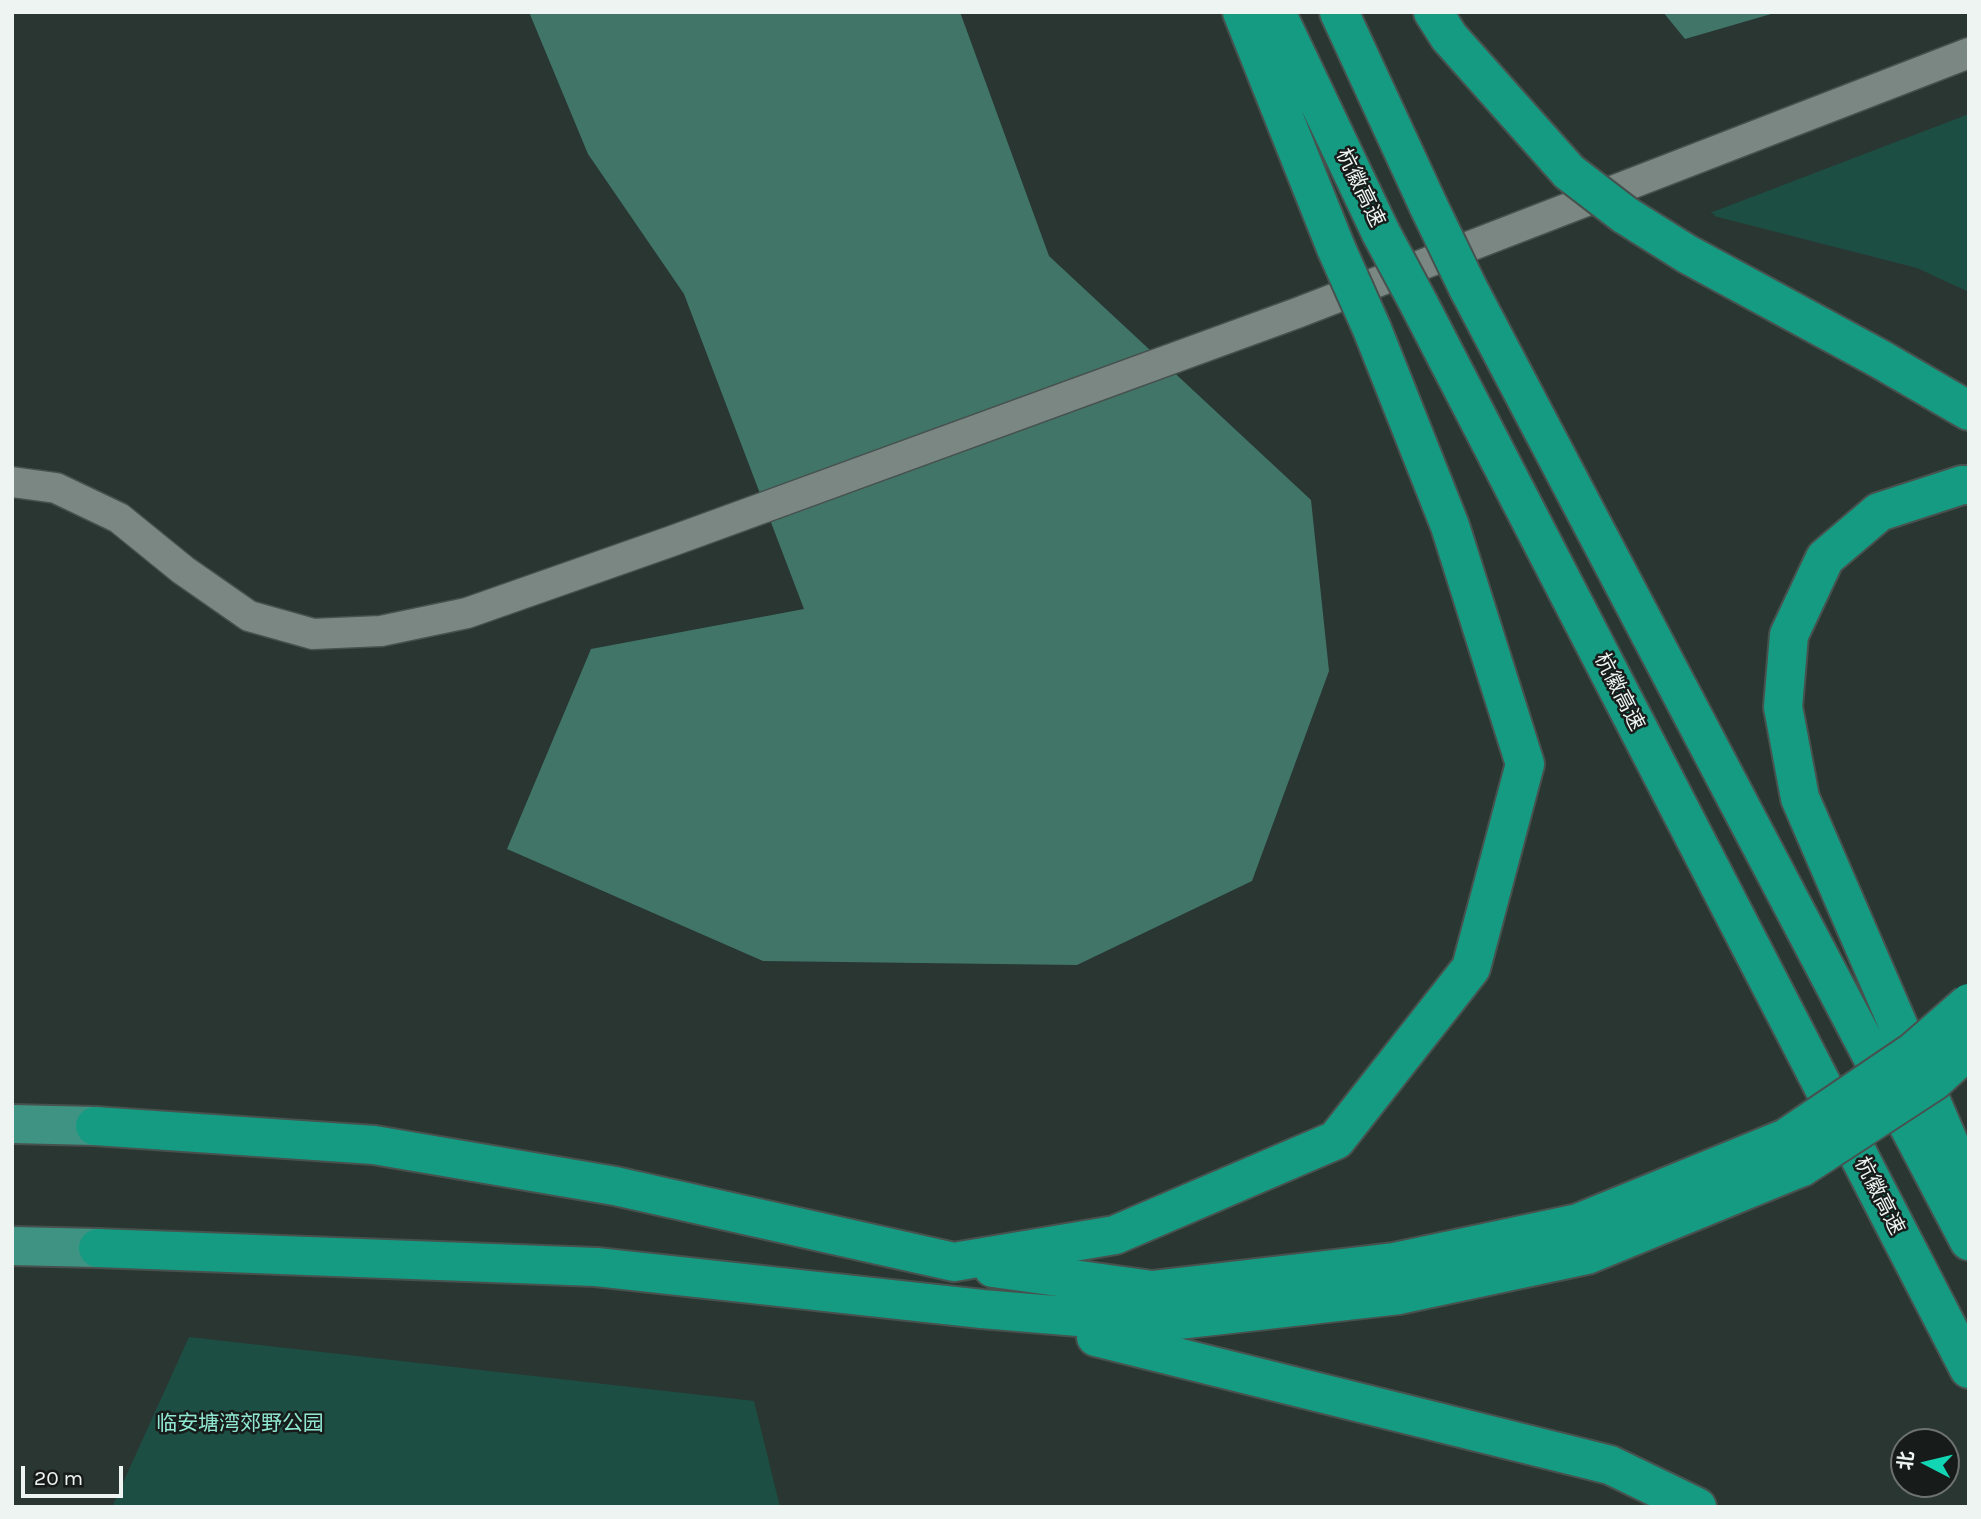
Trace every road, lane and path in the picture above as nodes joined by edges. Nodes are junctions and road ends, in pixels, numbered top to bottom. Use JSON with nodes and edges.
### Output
{"nodes":[{"id":1,"x":1242,"y":12,"type":"edge"},
{"id":2,"x":1276,"y":12,"type":"edge"},
{"id":3,"x":1339,"y":12,"type":"edge"},
{"id":4,"x":1433,"y":12,"type":"edge"},
{"id":5,"x":1969,"y":53,"type":"edge"},
{"id":6,"x":1969,"y":411,"type":"edge"},
{"id":7,"x":12,"y":482,"type":"edge"},
{"id":8,"x":1969,"y":485,"type":"edge"},
{"id":9,"x":1969,"y":1003,"type":"edge"},
{"id":10,"x":1969,"y":1049,"type":"edge"},
{"id":11,"x":12,"y":1124,"type":"edge"},
{"id":12,"x":95,"y":1126,"type":"joint"},
{"id":13,"x":1794,"y":1152,"type":"junction"},
{"id":14,"x":1969,"y":1189,"type":"edge"},
{"id":15,"x":1969,"y":1241,"type":"edge"},
{"id":16,"x":12,"y":1246,"type":"edge"},
{"id":17,"x":98,"y":1248,"type":"joint"},
{"id":18,"x":954,"y":1262,"type":"junction"},
{"id":19,"x":982,"y":1309,"type":"junction"},
{"id":20,"x":1969,"y":1369,"type":"edge"},
{"id":21,"x":1697,"y":1507,"type":"edge"}],
"edges":[{"from":1,"to":18,"type":"highway","bridge":true},
{"from":2,"to":20,"type":"highway","name":"杭徽高速","bridge":true},
{"from":3,"to":15,"type":"highway","bridge":true},
{"from":4,"to":6,"type":"highway","bridge":true},
{"from":5,"to":7,"type":"street"},
{"from":8,"to":14,"type":"highway"},
{"from":9,"to":13,"type":"highway","bridge":true},
{"from":10,"to":13,"type":"highway","bridge":true},
{"from":11,"to":12,"type":"main road"},
{"from":12,"to":18,"type":"highway"},
{"from":13,"to":18,"type":"highway"},
{"from":13,"to":19,"type":"highway"},
{"from":16,"to":17,"type":"main road"},
{"from":17,"to":19,"type":"highway"},
{"from":19,"to":21,"type":"highway"}]}
